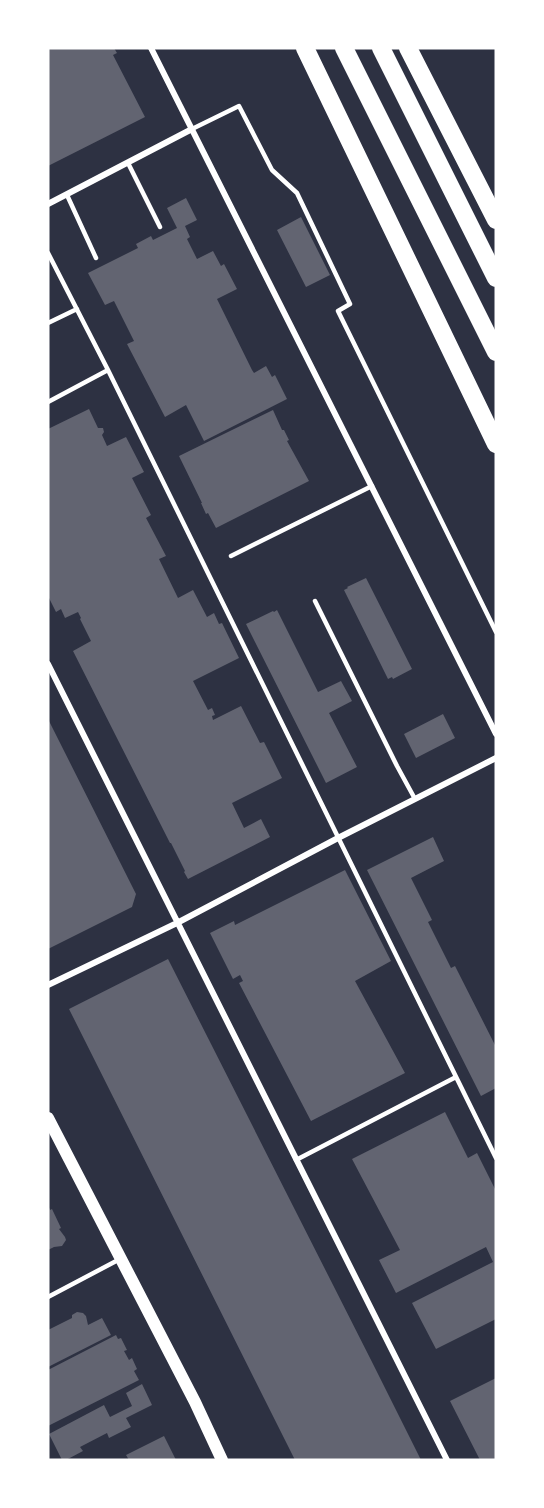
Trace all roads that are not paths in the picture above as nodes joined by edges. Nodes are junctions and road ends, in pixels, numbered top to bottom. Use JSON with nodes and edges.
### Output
{"nodes":[{"id":1,"x":151,"y":48,"type":"edge"},
{"id":2,"x":305,"y":48,"type":"edge"},
{"id":3,"x":344,"y":48,"type":"edge"},
{"id":4,"x":381,"y":48,"type":"edge"},
{"id":5,"x":408,"y":48,"type":"edge"},
{"id":6,"x":192,"y":129,"type":"junction"},
{"id":7,"x":128,"y":163,"type":"junction"},
{"id":8,"x":67,"y":195,"type":"junction"},
{"id":9,"x":48,"y":204,"type":"edge"},
{"id":10,"x":496,"y":220,"type":"edge"},
{"id":11,"x":160,"y":227,"type":"dead end"},
{"id":12,"x":48,"y":253,"type":"edge"},
{"id":13,"x":96,"y":258,"type":"dead end"},
{"id":14,"x":496,"y":278,"type":"edge"},
{"id":15,"x":77,"y":309,"type":"junction"},
{"id":16,"x":48,"y":323,"type":"edge"},
{"id":17,"x":496,"y":352,"type":"edge"},
{"id":18,"x":108,"y":370,"type":"junction"},
{"id":19,"x":48,"y":402,"type":"edge"},
{"id":20,"x":496,"y":444,"type":"edge"},
{"id":21,"x":372,"y":486,"type":"junction"},
{"id":22,"x":231,"y":556,"type":"dead end"},
{"id":23,"x":315,"y":601,"type":"dead end"},
{"id":24,"x":496,"y":632,"type":"edge"},
{"id":25,"x":48,"y":664,"type":"edge"},
{"id":26,"x":496,"y":734,"type":"edge"},
{"id":27,"x":496,"y":758,"type":"edge"},
{"id":28,"x":415,"y":799,"type":"junction"},
{"id":29,"x":338,"y":838,"type":"junction"},
{"id":30,"x":177,"y":923,"type":"junction"},
{"id":31,"x":48,"y":986,"type":"edge"},
{"id":32,"x":456,"y":1077,"type":"junction"},
{"id":33,"x":48,"y":1118,"type":"edge"},
{"id":34,"x":496,"y":1158,"type":"edge"},
{"id":35,"x":296,"y":1161,"type":"junction"},
{"id":36,"x":121,"y":1259,"type":"junction"},
{"id":37,"x":48,"y":1297,"type":"edge"},
{"id":38,"x":222,"y":1460,"type":"edge"},
{"id":39,"x":447,"y":1460,"type":"edge"}],
"edges":[{"from":1,"to":6,"type":"street"},
{"from":2,"to":20,"type":"highway"},
{"from":3,"to":17,"type":"highway"},
{"from":4,"to":14,"type":"highway"},
{"from":5,"to":10,"type":"highway"},
{"from":6,"to":7,"type":"street"},
{"from":6,"to":21,"type":"street"},
{"from":6,"to":24,"type":"lane"},
{"from":7,"to":8,"type":"street"},
{"from":7,"to":11,"type":"lane"},
{"from":8,"to":9,"type":"street"},
{"from":8,"to":13,"type":"lane"},
{"from":12,"to":15,"type":"lane"},
{"from":15,"to":16,"type":"lane"},
{"from":15,"to":18,"type":"lane"},
{"from":18,"to":19,"type":"lane"},
{"from":18,"to":29,"type":"lane"},
{"from":21,"to":22,"type":"lane"},
{"from":21,"to":26,"type":"street"},
{"from":23,"to":28,"type":"lane"},
{"from":25,"to":30,"type":"street"},
{"from":27,"to":28,"type":"street"},
{"from":28,"to":29,"type":"street"},
{"from":29,"to":30,"type":"street"},
{"from":29,"to":32,"type":"lane"},
{"from":30,"to":31,"type":"street"},
{"from":30,"to":35,"type":"street"},
{"from":32,"to":34,"type":"lane"},
{"from":32,"to":35,"type":"lane"},
{"from":33,"to":36,"type":"main road"},
{"from":35,"to":39,"type":"street"},
{"from":36,"to":37,"type":"lane"},
{"from":36,"to":38,"type":"main road"}]}
